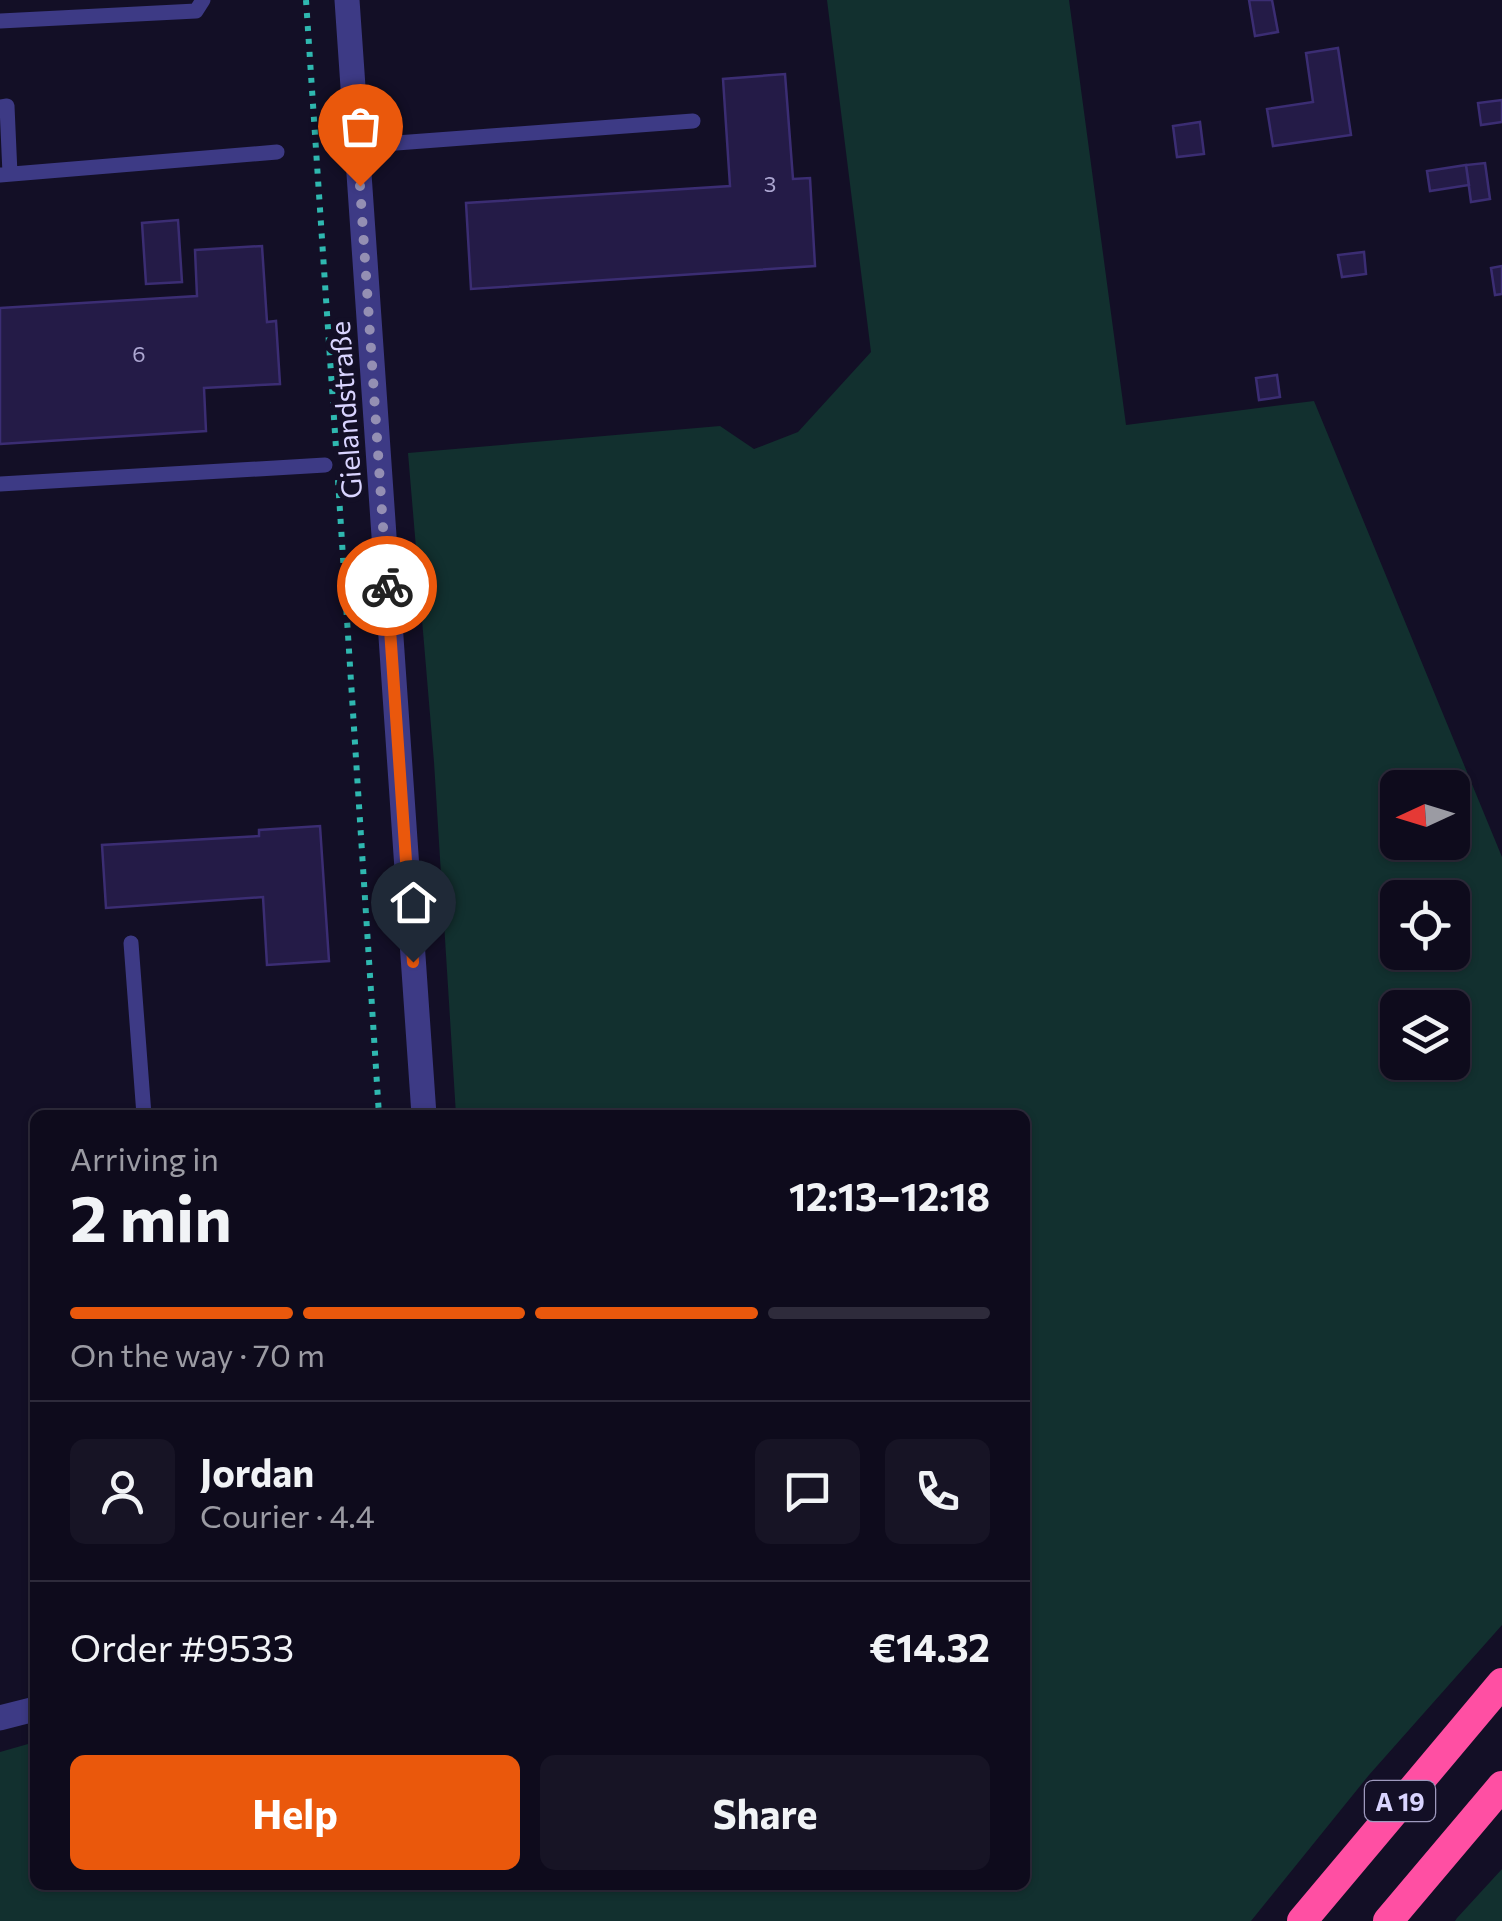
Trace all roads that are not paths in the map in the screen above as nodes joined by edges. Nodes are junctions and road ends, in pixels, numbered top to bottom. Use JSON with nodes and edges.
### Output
{"nodes":[{"id":1,"x":203,"y":0,"type":"edge"},
{"id":2,"x":347,"y":0,"type":"edge"},
{"id":3,"x":0,"y":21,"type":"edge"},
{"id":4,"x":0,"y":106,"type":"edge"},
{"id":5,"x":693,"y":122,"type":"dead end"},
{"id":6,"x":384,"y":144,"type":"dead end"},
{"id":7,"x":277,"y":152,"type":"dead end"},
{"id":8,"x":5,"y":175,"type":"edge"},
{"id":9,"x":325,"y":465,"type":"dead end"},
{"id":10,"x":0,"y":484,"type":"edge"},
{"id":11,"x":131,"y":943,"type":"dead end"},
{"id":12,"x":144,"y":1110,"type":"edge"},
{"id":13,"x":424,"y":1110,"type":"edge"},
{"id":14,"x":1502,"y":1683,"type":"edge"},
{"id":15,"x":30,"y":1710,"type":"edge"},
{"id":16,"x":0,"y":1718,"type":"edge"},
{"id":17,"x":1502,"y":1786,"type":"edge"},
{"id":18,"x":1302,"y":1921,"type":"edge"},
{"id":19,"x":1388,"y":1921,"type":"edge"}],
"edges":[{"from":1,"to":3,"type":"lane"},
{"from":2,"to":13,"type":"street","name":"Gielandstraße"},
{"from":4,"to":8,"type":"lane"},
{"from":5,"to":6,"type":"lane"},
{"from":7,"to":8,"type":"lane"},
{"from":9,"to":10,"type":"lane"},
{"from":11,"to":12,"type":"lane"},
{"from":14,"to":18,"type":"highway","number":"A 19"},
{"from":15,"to":16,"type":"street"},
{"from":17,"to":19,"type":"highway","number":"A 19"}]}
